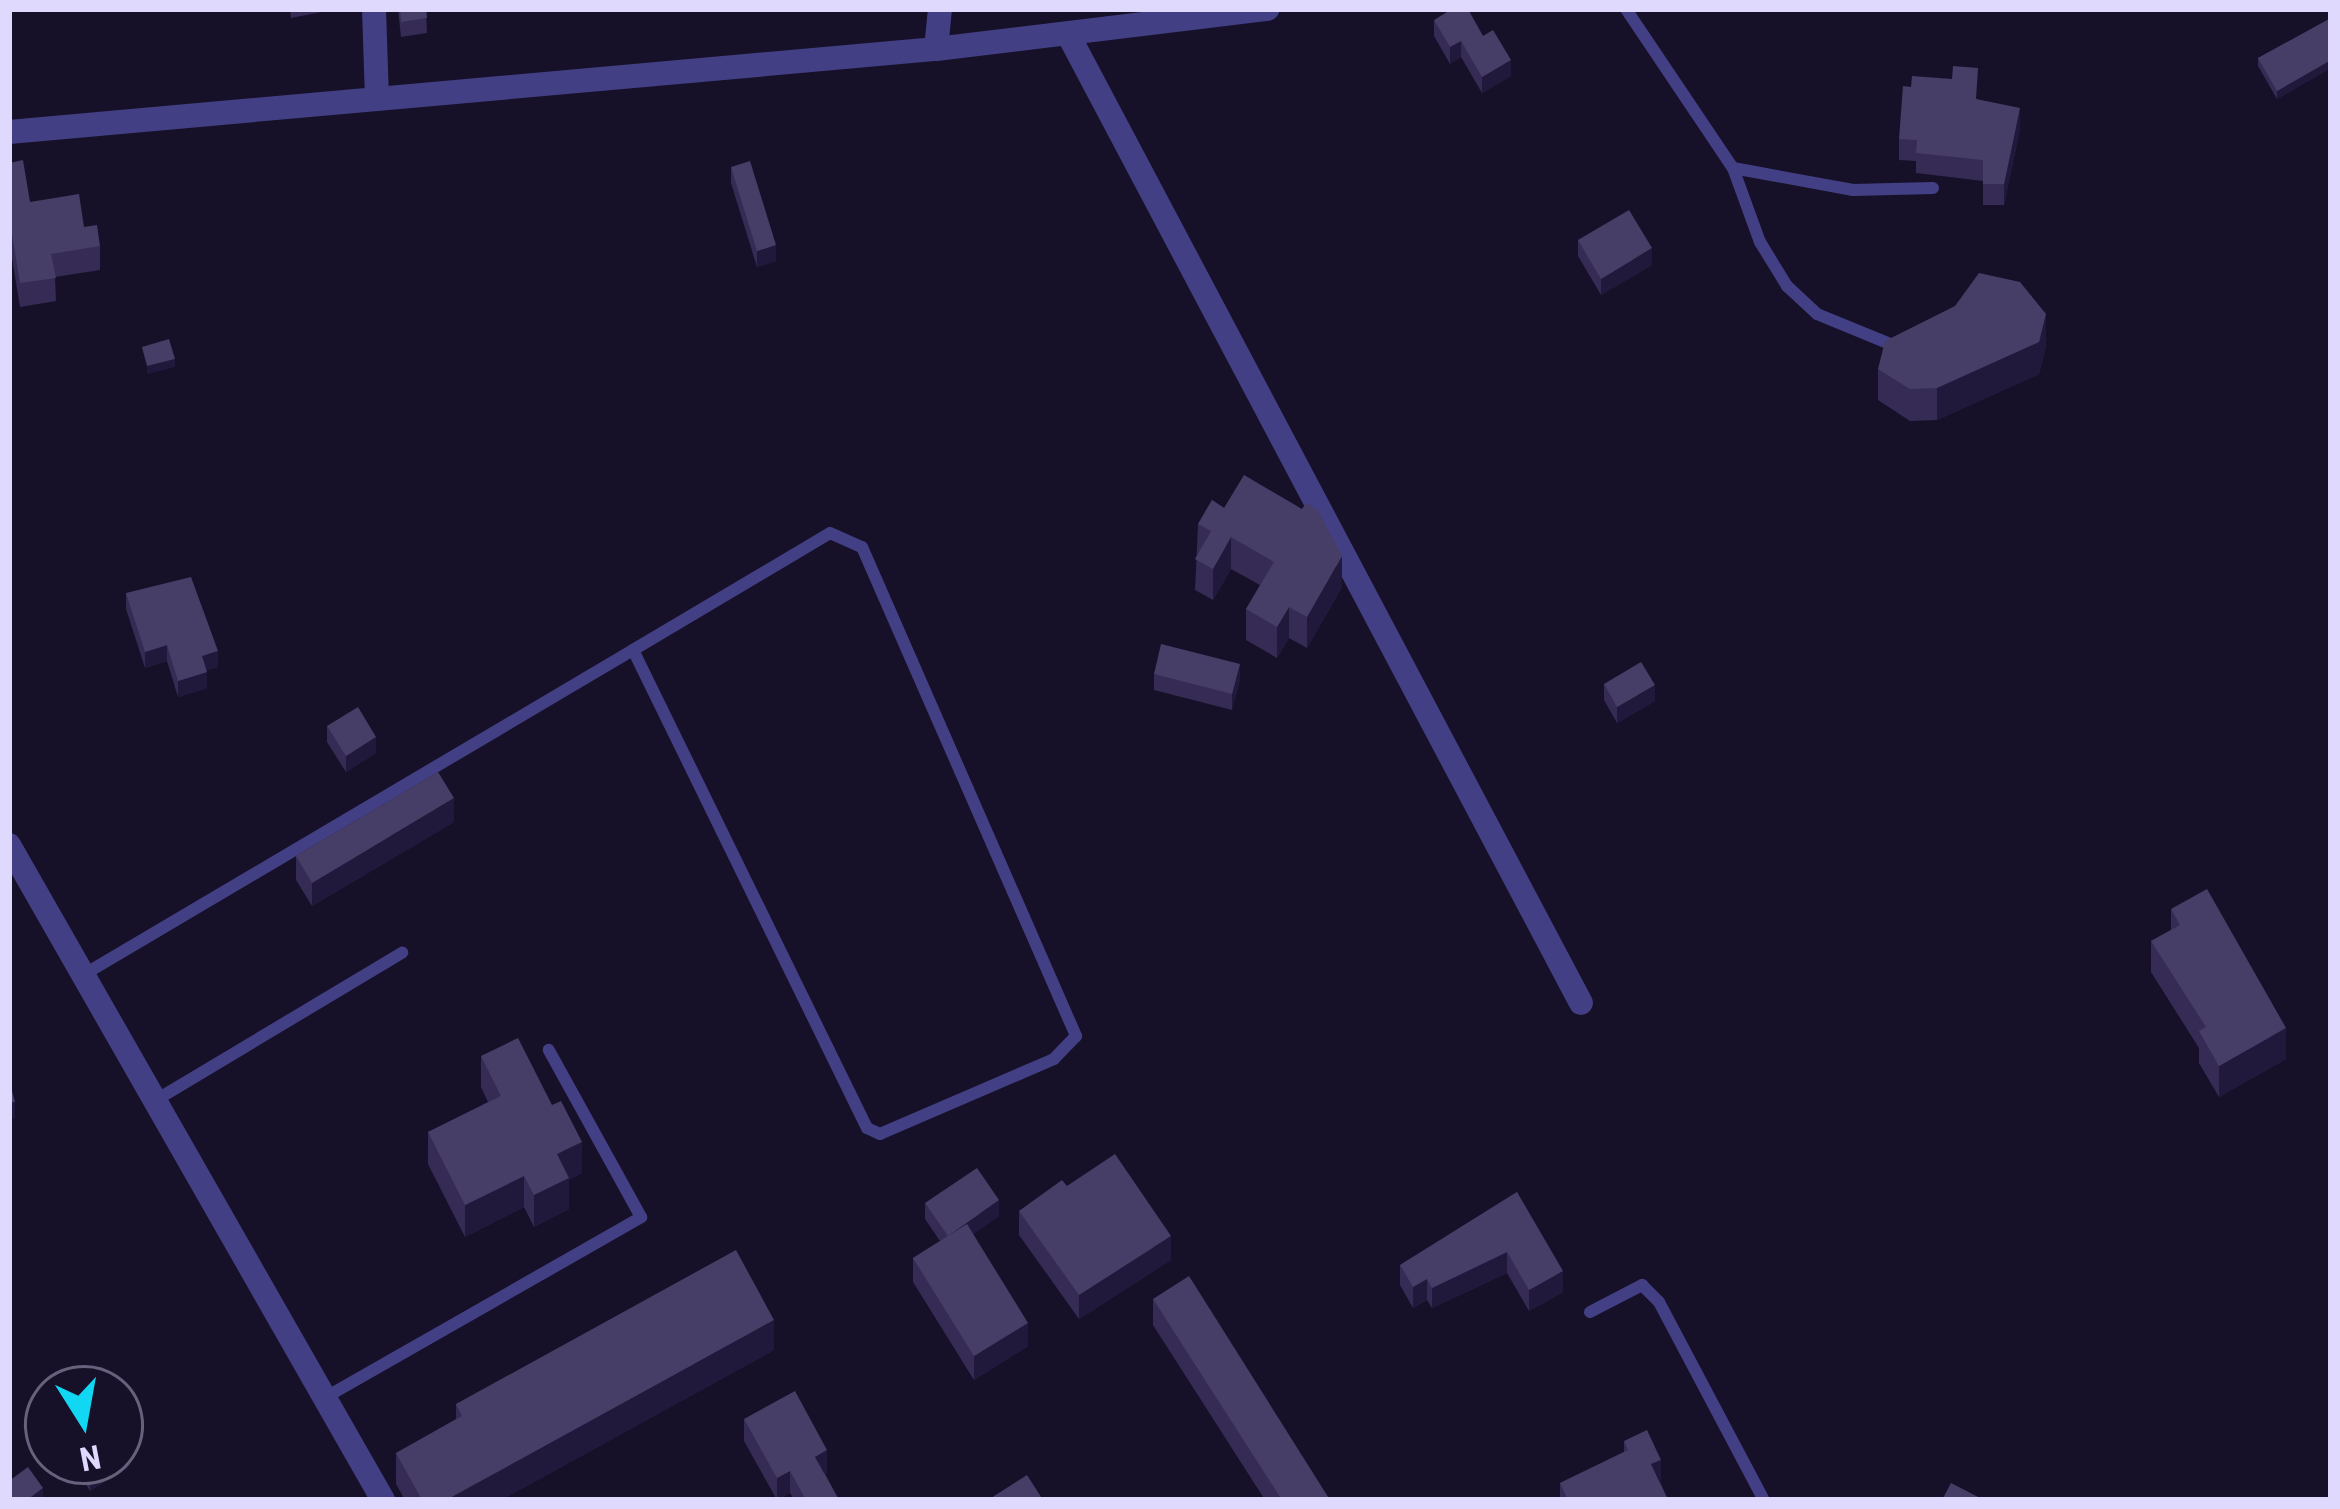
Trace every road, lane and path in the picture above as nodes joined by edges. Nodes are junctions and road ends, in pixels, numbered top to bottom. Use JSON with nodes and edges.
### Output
{"nodes":[{"id":1,"x":374,"y":9,"type":"edge"},
{"id":2,"x":940,"y":9,"type":"edge"},
{"id":3,"x":1268,"y":9,"type":"edge"},
{"id":4,"x":1626,"y":9,"type":"edge"},
{"id":5,"x":1069,"y":36,"type":"junction"},
{"id":6,"x":936,"y":49,"type":"junction"},
{"id":7,"x":377,"y":99,"type":"junction"},
{"id":8,"x":9,"y":132,"type":"edge"},
{"id":9,"x":1733,"y":168,"type":"junction"},
{"id":10,"x":1933,"y":188,"type":"dead end"},
{"id":11,"x":1904,"y":349,"type":"edge"},
{"id":12,"x":633,"y":650,"type":"junction"},
{"id":13,"x":9,"y":845,"type":"edge"},
{"id":14,"x":402,"y":953,"type":"dead end"},
{"id":15,"x":83,"y":975,"type":"junction"},
{"id":16,"x":1581,"y":1003,"type":"dead end"},
{"id":17,"x":549,"y":1050,"type":"dead end"},
{"id":18,"x":155,"y":1100,"type":"junction"},
{"id":19,"x":1590,"y":1312,"type":"dead end"},
{"id":20,"x":326,"y":1397,"type":"junction"},
{"id":21,"x":383,"y":1500,"type":"edge"},
{"id":22,"x":1764,"y":1500,"type":"edge"}],
"edges":[{"from":1,"to":7,"type":"street"},
{"from":2,"to":6,"type":"street"},
{"from":3,"to":5,"type":"street"},
{"from":4,"to":9,"type":"lane"},
{"from":5,"to":6,"type":"street"},
{"from":5,"to":16,"type":"street"},
{"from":6,"to":7,"type":"street"},
{"from":7,"to":8,"type":"street"},
{"from":9,"to":10,"type":"lane"},
{"from":9,"to":11,"type":"lane"},
{"from":12,"to":12,"type":"lane"},
{"from":12,"to":15,"type":"lane"},
{"from":13,"to":15,"type":"street"},
{"from":14,"to":18,"type":"lane"},
{"from":15,"to":18,"type":"street"},
{"from":17,"to":20,"type":"lane"},
{"from":18,"to":20,"type":"street"},
{"from":19,"to":22,"type":"lane"},
{"from":20,"to":21,"type":"street"}]}
